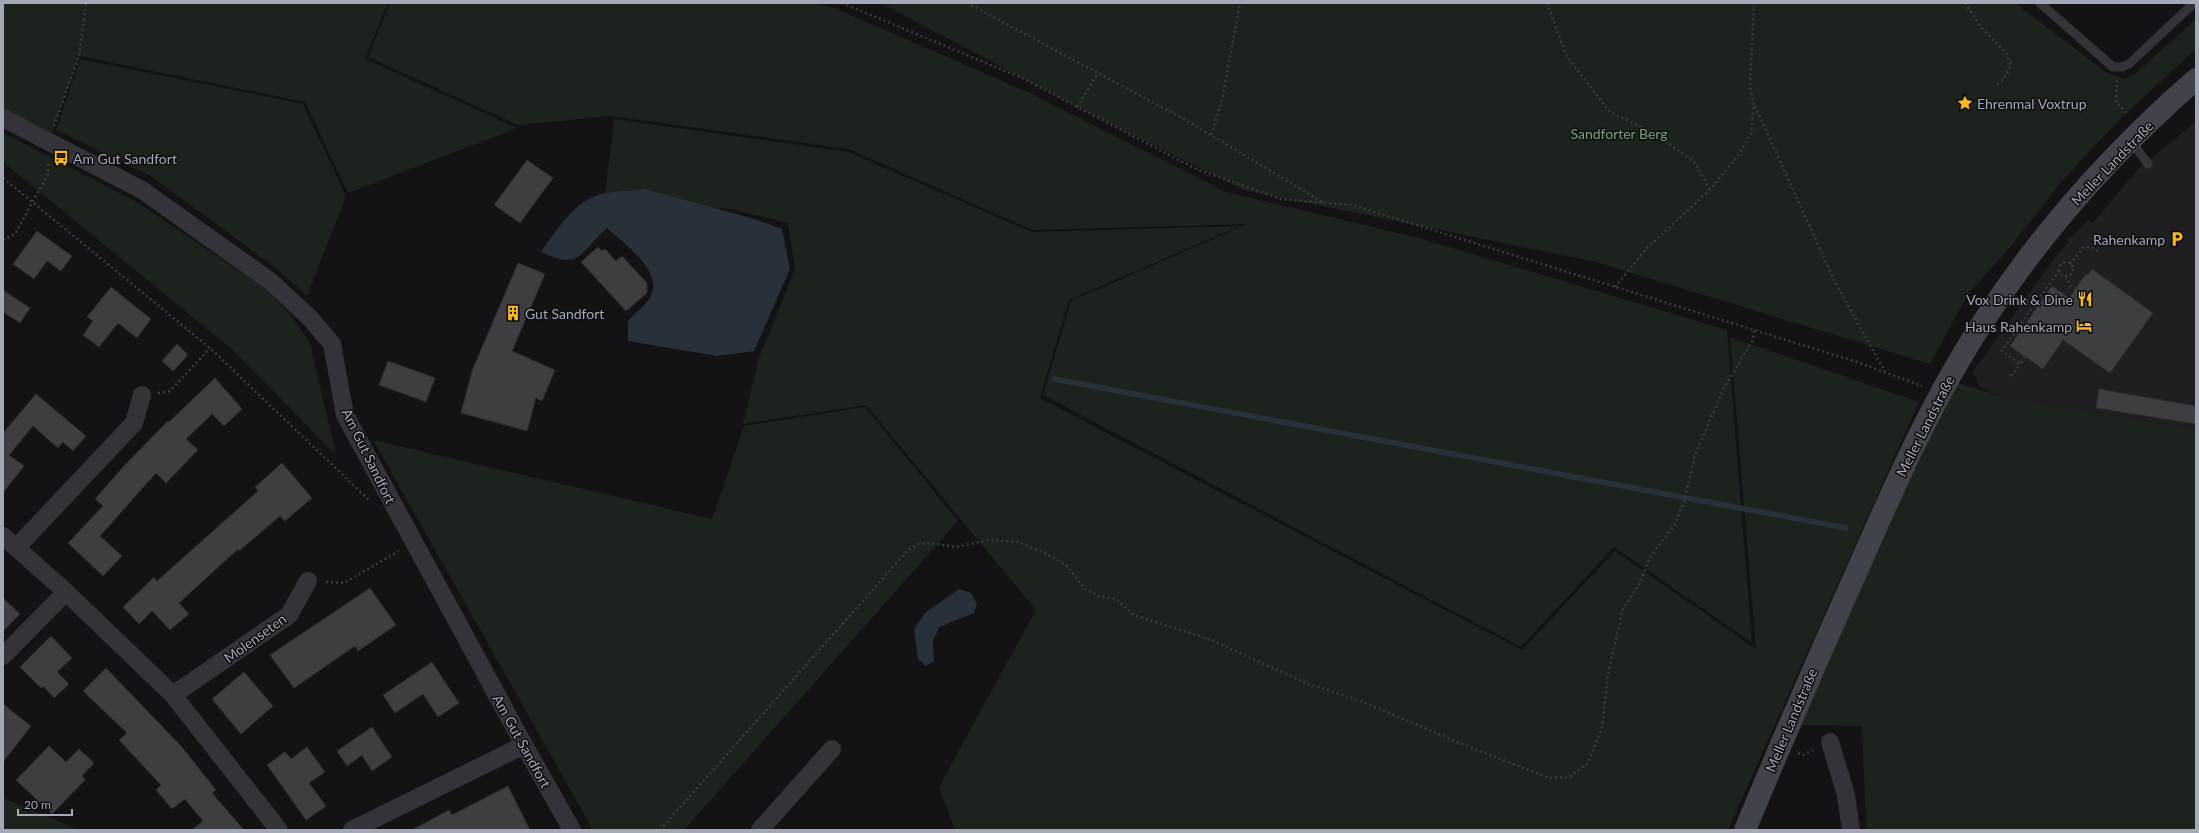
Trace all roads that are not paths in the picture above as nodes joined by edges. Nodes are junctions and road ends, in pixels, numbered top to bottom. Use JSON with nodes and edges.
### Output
{"nodes":[{"id":1,"x":2040,"y":3,"type":"edge"},
{"id":2,"x":2194,"y":3,"type":"edge"},
{"id":3,"x":2196,"y":79,"type":"edge"},
{"id":4,"x":3,"y":118,"type":"edge"},
{"id":5,"x":2131,"y":141,"type":"junction"},
{"id":6,"x":2148,"y":164,"type":"dead end"},
{"id":7,"x":142,"y":395,"type":"road end"},
{"id":8,"x":3,"y":536,"type":"edge"},
{"id":9,"x":18,"y":547,"type":"junction"},
{"id":10,"x":308,"y":581,"type":"road end"},
{"id":11,"x":66,"y":592,"type":"junction"},
{"id":12,"x":3,"y":656,"type":"edge"},
{"id":13,"x":173,"y":695,"type":"junction"},
{"id":14,"x":1830,"y":742,"type":"road end"},
{"id":15,"x":524,"y":746,"type":"junction"},
{"id":16,"x":832,"y":749,"type":"dead end"},
{"id":17,"x":279,"y":830,"type":"edge"},
{"id":18,"x":352,"y":830,"type":"edge"},
{"id":19,"x":572,"y":830,"type":"edge"},
{"id":20,"x":760,"y":830,"type":"edge"},
{"id":21,"x":1745,"y":830,"type":"edge"},
{"id":22,"x":1851,"y":830,"type":"edge"}],
"edges":[{"from":1,"to":2,"type":"lane"},
{"from":3,"to":5,"type":"street","name":"Meller Landstraße"},
{"from":4,"to":15,"type":"street","name":"Am Gut Sandfort"},
{"from":5,"to":6,"type":"lane"},
{"from":5,"to":21,"type":"street","name":"Meller Landstraße"},
{"from":7,"to":9,"type":"street"},
{"from":8,"to":9,"type":"street"},
{"from":9,"to":11,"type":"street"},
{"from":10,"to":13,"type":"street","name":"Molenseten"},
{"from":11,"to":12,"type":"street"},
{"from":11,"to":13,"type":"street"},
{"from":13,"to":17,"type":"street"},
{"from":14,"to":22,"type":"street"},
{"from":15,"to":18,"type":"street"},
{"from":15,"to":19,"type":"street","name":"Am Gut Sandfort"},
{"from":16,"to":20,"type":"street"}]}
